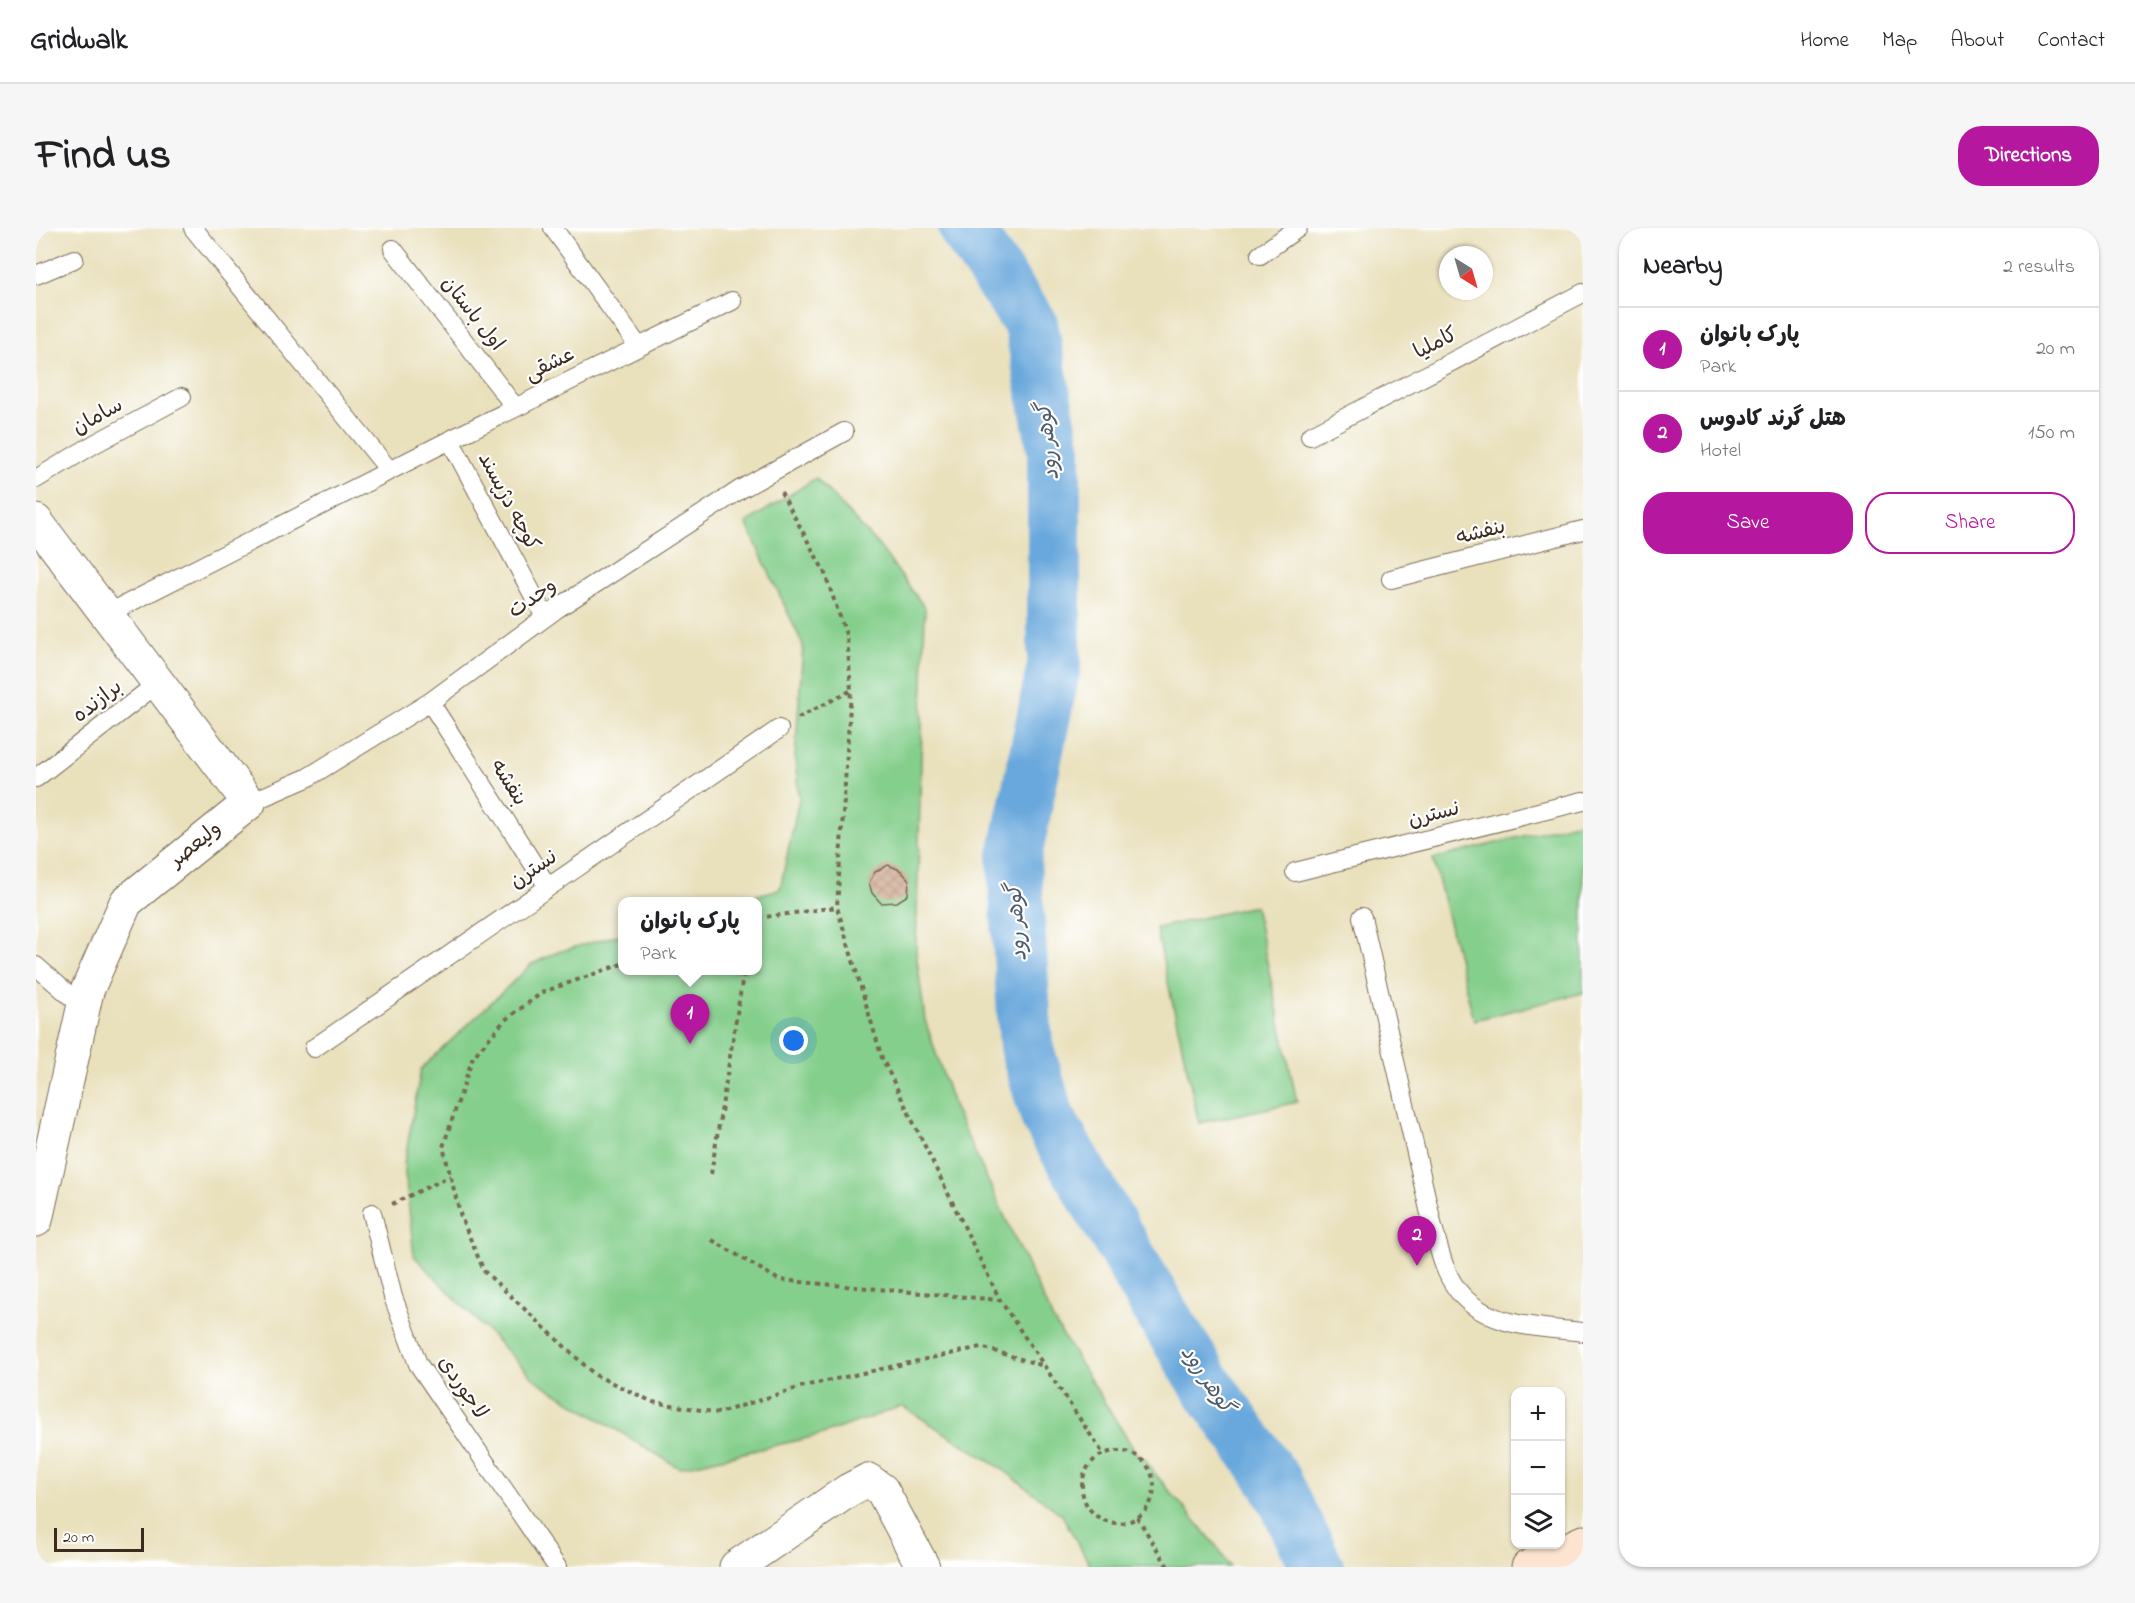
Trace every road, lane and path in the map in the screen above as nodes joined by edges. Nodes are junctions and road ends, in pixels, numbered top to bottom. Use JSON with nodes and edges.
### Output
{"nodes":[{"id":1,"x":193,"y":228,"type":"edge"},
{"id":2,"x":553,"y":228,"type":"edge"},
{"id":3,"x":1299,"y":228,"type":"edge"},
{"id":4,"x":393,"y":249,"type":"dead end"},
{"id":5,"x":1260,"y":255,"type":"dead end"},
{"id":6,"x":74,"y":259,"type":"dead end"},
{"id":7,"x":36,"y":275,"type":"edge"},
{"id":8,"x":1583,"y":293,"type":"edge"},
{"id":9,"x":732,"y":301,"type":"dead end"},
{"id":10,"x":639,"y":346,"type":"junction"},
{"id":11,"x":182,"y":397,"type":"dead end"},
{"id":12,"x":515,"y":407,"type":"junction"},
{"id":13,"x":844,"y":432,"type":"dead end"},
{"id":14,"x":1310,"y":435,"type":"dead end"},
{"id":15,"x":450,"y":440,"type":"junction"},
{"id":16,"x":389,"y":470,"type":"junction"},
{"id":17,"x":771,"y":472,"type":"junction"},
{"id":18,"x":36,"y":478,"type":"edge"},
{"id":19,"x":36,"y":521,"type":"edge"},
{"id":20,"x":1583,"y":530,"type":"edge"},
{"id":21,"x":1391,"y":579,"type":"dead end"},
{"id":22,"x":106,"y":614,"type":"junction"},
{"id":23,"x":544,"y":617,"type":"junction"},
{"id":24,"x":158,"y":683,"type":"junction"},
{"id":25,"x":850,"y":690,"type":"junction"},
{"id":26,"x":430,"y":702,"type":"junction"},
{"id":27,"x":779,"y":729,"type":"joint"},
{"id":28,"x":36,"y":778,"type":"edge"},
{"id":29,"x":1583,"y":801,"type":"edge"},
{"id":30,"x":249,"y":803,"type":"junction"},
{"id":31,"x":1295,"y":872,"type":"dead end"},
{"id":32,"x":548,"y":887,"type":"junction"},
{"id":33,"x":837,"y":907,"type":"junction"},
{"id":34,"x":762,"y":917,"type":"edge"},
{"id":35,"x":1362,"y":917,"type":"dead end"},
{"id":36,"x":618,"y":965,"type":"edge"},
{"id":37,"x":36,"y":966,"type":"edge"},
{"id":38,"x":743,"y":975,"type":"edge"},
{"id":39,"x":83,"y":1007,"type":"junction"},
{"id":40,"x":314,"y":1048,"type":"dead end"},
{"id":41,"x":711,"y":1174,"type":"dead end"},
{"id":42,"x":451,"y":1176,"type":"junction"},
{"id":43,"x":372,"y":1213,"type":"joint"},
{"id":44,"x":36,"y":1220,"type":"edge"},
{"id":45,"x":712,"y":1240,"type":"dead end"},
{"id":46,"x":1000,"y":1300,"type":"junction"},
{"id":47,"x":1583,"y":1332,"type":"edge"},
{"id":48,"x":1044,"y":1366,"type":"junction"},
{"id":49,"x":1104,"y":1455,"type":"junction"},
{"id":50,"x":1137,"y":1517,"type":"junction"},
{"id":51,"x":1583,"y":1542,"type":"edge"},
{"id":52,"x":557,"y":1567,"type":"edge"},
{"id":53,"x":736,"y":1567,"type":"edge"},
{"id":54,"x":923,"y":1567,"type":"edge"},
{"id":55,"x":1168,"y":1567,"type":"edge"},
{"id":56,"x":1528,"y":1567,"type":"edge"}],
"edges":[{"from":1,"to":16,"type":"lane"},
{"from":2,"to":10,"type":"lane"},
{"from":3,"to":5,"type":"lane"},
{"from":4,"to":12,"type":"lane","name":"اول باستان"},
{"from":6,"to":7,"type":"lane"},
{"from":8,"to":14,"type":"lane","name":"کاملیا"},
{"from":9,"to":10,"type":"lane","name":"عشقی"},
{"from":10,"to":12,"type":"lane","name":"عشقی"},
{"from":11,"to":18,"type":"lane","name":"سامان"},
{"from":12,"to":15,"type":"lane","name":"عشقی"},
{"from":13,"to":17,"type":"lane","name":"وحدت"},
{"from":15,"to":16,"type":"lane","name":"عشقی"},
{"from":15,"to":23,"type":"lane","name":"کوچه دژپسند"},
{"from":16,"to":22,"type":"lane","name":"عشقی"},
{"from":17,"to":23,"type":"lane","name":"وحدت"},
{"from":17,"to":25,"type":"path"},
{"from":19,"to":22,"type":"street"},
{"from":20,"to":21,"type":"lane","name":"بنفشه"},
{"from":22,"to":24,"type":"street"},
{"from":23,"to":26,"type":"lane","name":"وحدت"},
{"from":24,"to":28,"type":"lane","name":"برازنده"},
{"from":24,"to":30,"type":"street"},
{"from":25,"to":27,"type":"path"},
{"from":25,"to":33,"type":"path"},
{"from":26,"to":30,"type":"lane","name":"وحدت"},
{"from":26,"to":32,"type":"lane","name":"بنفشه"},
{"from":27,"to":32,"type":"lane","name":"نسترن"},
{"from":29,"to":31,"type":"lane","name":"نسترن"},
{"from":30,"to":39,"type":"street","name":"ولیعصر"},
{"from":32,"to":40,"type":"lane","name":"نسترن"},
{"from":33,"to":34,"type":"path"},
{"from":33,"to":46,"type":"path"},
{"from":35,"to":47,"type":"lane"},
{"from":36,"to":42,"type":"path"},
{"from":37,"to":39,"type":"lane"},
{"from":38,"to":41,"type":"path"},
{"from":39,"to":44,"type":"street","name":"ولیعصر"},
{"from":42,"to":43,"type":"path"},
{"from":42,"to":48,"type":"path"},
{"from":43,"to":52,"type":"lane","name":"لاجوردی"},
{"from":45,"to":46,"type":"path"},
{"from":46,"to":48,"type":"path"},
{"from":48,"to":49,"type":"path"},
{"from":49,"to":50,"type":"path"},
{"from":49,"to":50,"type":"path"},
{"from":50,"to":55,"type":"path"},
{"from":51,"to":56,"type":"main road"},
{"from":53,"to":54,"type":"street"}]}
